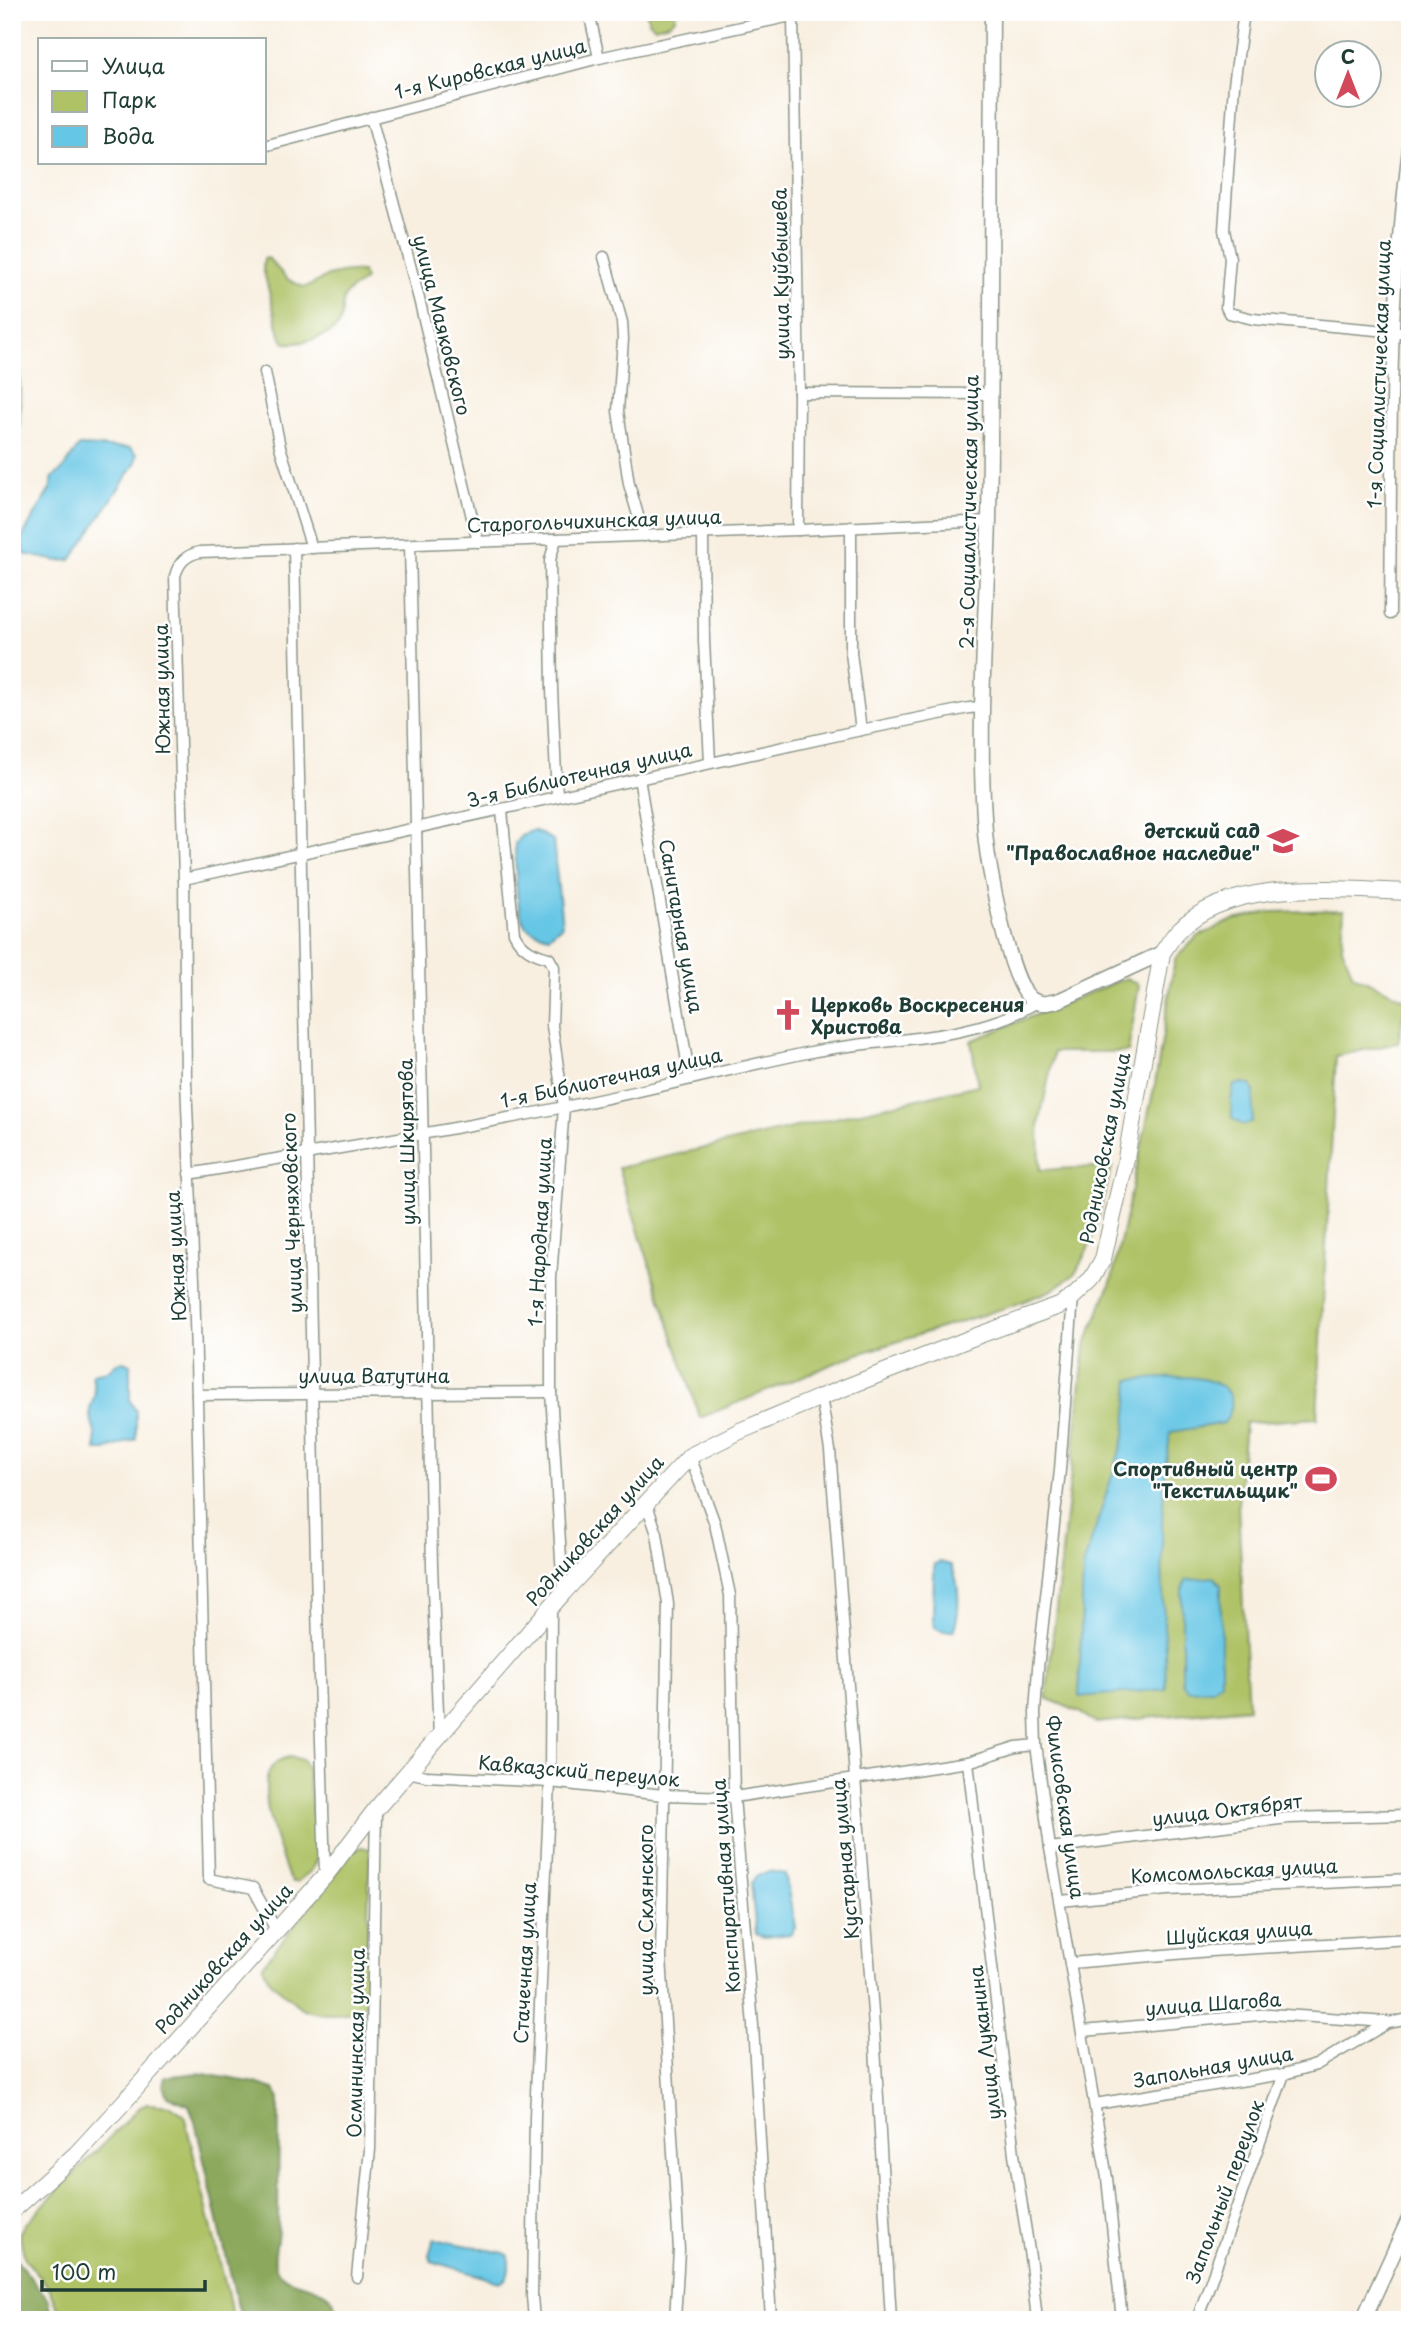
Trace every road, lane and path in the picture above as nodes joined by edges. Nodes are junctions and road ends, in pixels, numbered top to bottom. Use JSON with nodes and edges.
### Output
{"nodes":[{"id":1,"x":589,"y":12,"type":"edge"},
{"id":2,"x":809,"y":12,"type":"edge"},
{"id":3,"x":992,"y":12,"type":"edge"},
{"id":4,"x":1244,"y":12,"type":"edge"},
{"id":5,"x":793,"y":17,"type":"junction"},
{"id":6,"x":599,"y":58,"type":"junction"},
{"id":7,"x":371,"y":117,"type":"junction"},
{"id":8,"x":1410,"y":134,"type":"edge"},
{"id":9,"x":266,"y":145,"type":"edge"},
{"id":10,"x":604,"y":257,"type":"dead end"},
{"id":11,"x":1393,"y":332,"type":"junction"},
{"id":12,"x":1410,"y":333,"type":"edge"},
{"id":13,"x":264,"y":372,"type":"dead end"},
{"id":14,"x":799,"y":393,"type":"junction"},
{"id":15,"x":990,"y":394,"type":"junction"},
{"id":16,"x":989,"y":521,"type":"junction"},
{"id":17,"x":851,"y":527,"type":"junction"},
{"id":18,"x":798,"y":530,"type":"junction"},
{"id":19,"x":703,"y":534,"type":"junction"},
{"id":20,"x":644,"y":536,"type":"junction"},
{"id":21,"x":556,"y":539,"type":"junction"},
{"id":22,"x":478,"y":542,"type":"junction"},
{"id":23,"x":410,"y":545,"type":"junction"},
{"id":24,"x":294,"y":548,"type":"junction"},
{"id":25,"x":312,"y":548,"type":"junction"},
{"id":26,"x":200,"y":552,"type":"joint"},
{"id":27,"x":1390,"y":614,"type":"dead end"},
{"id":28,"x":982,"y":707,"type":"junction"},
{"id":29,"x":861,"y":730,"type":"junction"},
{"id":30,"x":710,"y":762,"type":"junction"},
{"id":31,"x":639,"y":778,"type":"junction"},
{"id":32,"x":557,"y":796,"type":"junction"},
{"id":33,"x":502,"y":811,"type":"junction"},
{"id":34,"x":415,"y":827,"type":"junction"},
{"id":35,"x":301,"y":855,"type":"junction"},
{"id":36,"x":184,"y":879,"type":"junction"},
{"id":37,"x":1410,"y":892,"type":"edge"},
{"id":38,"x":1162,"y":953,"type":"junction"},
{"id":39,"x":1037,"y":1003,"type":"junction"},
{"id":40,"x":690,"y":1079,"type":"junction"},
{"id":41,"x":564,"y":1107,"type":"junction"},
{"id":42,"x":424,"y":1133,"type":"junction"},
{"id":43,"x":307,"y":1154,"type":"junction"},
{"id":44,"x":189,"y":1174,"type":"junction"},
{"id":45,"x":1073,"y":1297,"type":"junction"},
{"id":46,"x":428,"y":1392,"type":"junction"},
{"id":47,"x":551,"y":1392,"type":"junction"},
{"id":48,"x":314,"y":1393,"type":"junction"},
{"id":49,"x":197,"y":1395,"type":"junction"},
{"id":50,"x":821,"y":1397,"type":"junction"},
{"id":51,"x":690,"y":1456,"type":"junction"},
{"id":52,"x":646,"y":1502,"type":"junction"},
{"id":53,"x":562,"y":1594,"type":"junction"},
{"id":54,"x":551,"y":1608,"type":"junction"},
{"id":55,"x":439,"y":1737,"type":"junction"},
{"id":56,"x":1036,"y":1745,"type":"junction"},
{"id":57,"x":968,"y":1762,"type":"junction"},
{"id":58,"x":408,"y":1772,"type":"junction"},
{"id":59,"x":854,"y":1777,"type":"junction"},
{"id":60,"x":550,"y":1782,"type":"junction"},
{"id":61,"x":663,"y":1795,"type":"junction"},
{"id":62,"x":734,"y":1797,"type":"junction"},
{"id":63,"x":376,"y":1809,"type":"junction"},
{"id":64,"x":1407,"y":1815,"type":"dead end"},
{"id":65,"x":1050,"y":1848,"type":"junction"},
{"id":66,"x":325,"y":1876,"type":"junction"},
{"id":67,"x":1410,"y":1879,"type":"edge"},
{"id":68,"x":1061,"y":1901,"type":"junction"},
{"id":69,"x":276,"y":1930,"type":"junction"},
{"id":70,"x":1410,"y":1939,"type":"edge"},
{"id":71,"x":1071,"y":1963,"type":"junction"},
{"id":72,"x":1410,"y":2019,"type":"edge"},
{"id":73,"x":1388,"y":2022,"type":"junction"},
{"id":74,"x":1083,"y":2031,"type":"junction"},
{"id":75,"x":1284,"y":2074,"type":"junction"},
{"id":76,"x":1095,"y":2104,"type":"junction"},
{"id":77,"x":12,"y":2211,"type":"edge"},
{"id":78,"x":1410,"y":2217,"type":"edge"},
{"id":79,"x":357,"y":2277,"type":"dead end"},
{"id":80,"x":771,"y":2319,"type":"edge"},
{"id":81,"x":534,"y":2320,"type":"edge"},
{"id":82,"x":675,"y":2320,"type":"edge"},
{"id":83,"x":891,"y":2320,"type":"edge"},
{"id":84,"x":1037,"y":2320,"type":"edge"},
{"id":85,"x":1122,"y":2320,"type":"edge"},
{"id":86,"x":1196,"y":2320,"type":"edge"},
{"id":87,"x":1363,"y":2320,"type":"edge"}],
"edges":[{"from":1,"to":6,"type":"street"},
{"from":2,"to":5,"type":"street","name":"1-я Кировская улица"},
{"from":3,"to":15,"type":"street","name":"2-я Социалистическая улица"},
{"from":4,"to":11,"type":"street"},
{"from":5,"to":6,"type":"street","name":"1-я Кировская улица"},
{"from":5,"to":14,"type":"street","name":"улица Куйбышева"},
{"from":6,"to":7,"type":"street","name":"1-я Кировская улица"},
{"from":7,"to":9,"type":"street","name":"1-я Кировская улица"},
{"from":7,"to":22,"type":"street","name":"улица Маяковского"},
{"from":8,"to":11,"type":"street","name":"1-я Социалистическая улица"},
{"from":10,"to":20,"type":"street"},
{"from":11,"to":12,"type":"street"},
{"from":11,"to":27,"type":"street","name":"1-я Социалистическая улица"},
{"from":13,"to":25,"type":"street"},
{"from":14,"to":15,"type":"street"},
{"from":14,"to":18,"type":"street","name":"улица Куйбышева"},
{"from":15,"to":16,"type":"street","name":"2-я Социалистическая улица"},
{"from":16,"to":17,"type":"street","name":"Старогольчихинская улица"},
{"from":16,"to":28,"type":"street","name":"2-я Социалистическая улица"},
{"from":17,"to":18,"type":"street","name":"Старогольчихинская улица"},
{"from":17,"to":29,"type":"street"},
{"from":18,"to":19,"type":"street","name":"Старогольчихинская улица"},
{"from":19,"to":20,"type":"street","name":"Старогольчихинская улица"},
{"from":19,"to":30,"type":"street"},
{"from":20,"to":21,"type":"street","name":"Старогольчихинская улица"},
{"from":21,"to":22,"type":"street","name":"Старогольчихинская улица"},
{"from":21,"to":32,"type":"street"},
{"from":22,"to":23,"type":"street","name":"Старогольчихинская улица"},
{"from":23,"to":25,"type":"street","name":"Старогольчихинская улица"},
{"from":23,"to":34,"type":"street","name":"улица Шкирятова"},
{"from":24,"to":25,"type":"street","name":"Старогольчихинская улица"},
{"from":24,"to":26,"type":"street","name":"Старогольчихинская улица"},
{"from":24,"to":35,"type":"street","name":"улица Черняховского"},
{"from":26,"to":36,"type":"street","name":"Южная улица"},
{"from":28,"to":29,"type":"street","name":"3-я Библиотечная улица"},
{"from":28,"to":39,"type":"street","name":"2-я Социалистическая улица"},
{"from":29,"to":30,"type":"street","name":"3-я Библиотечная улица"},
{"from":30,"to":31,"type":"street","name":"3-я Библиотечная улица"},
{"from":31,"to":32,"type":"street","name":"3-я Библиотечная улица"},
{"from":31,"to":40,"type":"street","name":"Санитарная улица"},
{"from":32,"to":33,"type":"street","name":"3-я Библиотечная улица"},
{"from":33,"to":34,"type":"street","name":"3-я Библиотечная улица"},
{"from":33,"to":41,"type":"street","name":"1-я Народная улица"},
{"from":34,"to":35,"type":"street","name":"3-я Библиотечная улица"},
{"from":34,"to":42,"type":"street","name":"улица Шкирятова"},
{"from":35,"to":36,"type":"street","name":"3-я Библиотечная улица"},
{"from":35,"to":43,"type":"street","name":"улица Черняховского"},
{"from":36,"to":44,"type":"street","name":"Южная улица"},
{"from":37,"to":38,"type":"main road"},
{"from":38,"to":39,"type":"street"},
{"from":38,"to":45,"type":"main road","name":"Родниковская улица"},
{"from":39,"to":40,"type":"street","name":"1-я Библиотечная улица"},
{"from":40,"to":41,"type":"street","name":"1-я Библиотечная улица"},
{"from":41,"to":42,"type":"street","name":"1-я Библиотечная улица"},
{"from":41,"to":47,"type":"street","name":"1-я Народная улица"},
{"from":42,"to":43,"type":"street","name":"1-я Библиотечная улица"},
{"from":42,"to":46,"type":"street","name":"улица Шкирятова"},
{"from":43,"to":44,"type":"street","name":"1-я Библиотечная улица"},
{"from":43,"to":48,"type":"street","name":"улица Черняховского"},
{"from":44,"to":49,"type":"street","name":"Южная улица"},
{"from":45,"to":50,"type":"main road","name":"Родниковская улица"},
{"from":45,"to":56,"type":"street","name":"Филисовская улица"},
{"from":46,"to":47,"type":"street","name":"улица Ватутина"},
{"from":46,"to":48,"type":"street","name":"улица Ватутина"},
{"from":46,"to":55,"type":"street","name":"улица Шкирятова"},
{"from":47,"to":53,"type":"street","name":"1-я Народная улица"},
{"from":48,"to":49,"type":"street","name":"улица Ватутина"},
{"from":48,"to":66,"type":"street","name":"улица Черняховского"},
{"from":49,"to":69,"type":"street","name":"Южная улица"},
{"from":50,"to":51,"type":"main road","name":"Родниковская улица"},
{"from":50,"to":59,"type":"street","name":"Кустарная улица"},
{"from":51,"to":52,"type":"main road","name":"Родниковская улица"},
{"from":51,"to":62,"type":"street","name":"Конспиративная улица"},
{"from":52,"to":53,"type":"main road","name":"Родниковская улица"},
{"from":52,"to":61,"type":"street","name":"улица Склянского"},
{"from":53,"to":54,"type":"main road","name":"Родниковская улица"},
{"from":54,"to":55,"type":"main road","name":"Родниковская улица"},
{"from":54,"to":60,"type":"street","name":"Стачечная улица"},
{"from":55,"to":58,"type":"main road","name":"Родниковская улица"},
{"from":56,"to":57,"type":"street","name":"Кавказский переулок"},
{"from":56,"to":65,"type":"street","name":"Филисовская улица"},
{"from":57,"to":59,"type":"street","name":"Кавказский переулок"},
{"from":57,"to":84,"type":"street","name":"улица Луканина"},
{"from":58,"to":60,"type":"street","name":"Кавказский переулок"},
{"from":58,"to":63,"type":"main road","name":"Родниковская улица"},
{"from":59,"to":62,"type":"street","name":"Кавказский переулок"},
{"from":59,"to":83,"type":"street","name":"Кустарная улица"},
{"from":60,"to":61,"type":"street","name":"Кавказский переулок"},
{"from":60,"to":81,"type":"street","name":"Стачечная улица"},
{"from":61,"to":62,"type":"street","name":"Кавказский переулок"},
{"from":61,"to":82,"type":"street","name":"улица Склянского"},
{"from":62,"to":80,"type":"street","name":"Конспиративная улица"},
{"from":63,"to":66,"type":"main road","name":"Родниковская улица"},
{"from":63,"to":79,"type":"street","name":"Осмининская улица"},
{"from":64,"to":65,"type":"street","name":"улица Октябрят"},
{"from":65,"to":68,"type":"street","name":"Филисовская улица"},
{"from":66,"to":69,"type":"main road","name":"Родниковская улица"},
{"from":67,"to":68,"type":"street","name":"Комсомольская улица"},
{"from":68,"to":71,"type":"street","name":"Филисовская улица"},
{"from":69,"to":77,"type":"main road","name":"Родниковская улица"},
{"from":70,"to":71,"type":"street","name":"Шуйская улица"},
{"from":71,"to":74,"type":"street","name":"Филисовская улица"},
{"from":72,"to":73,"type":"street","name":"Запольная улица"},
{"from":73,"to":74,"type":"street","name":"улица Шагова"},
{"from":73,"to":75,"type":"street","name":"Запольная улица"},
{"from":74,"to":76,"type":"street","name":"Филисовская улица"},
{"from":75,"to":76,"type":"street","name":"Запольная улица"},
{"from":75,"to":86,"type":"street","name":"Запольный переулок"},
{"from":76,"to":85,"type":"street","name":"Филисовская улица"},
{"from":78,"to":87,"type":"street"}]}
